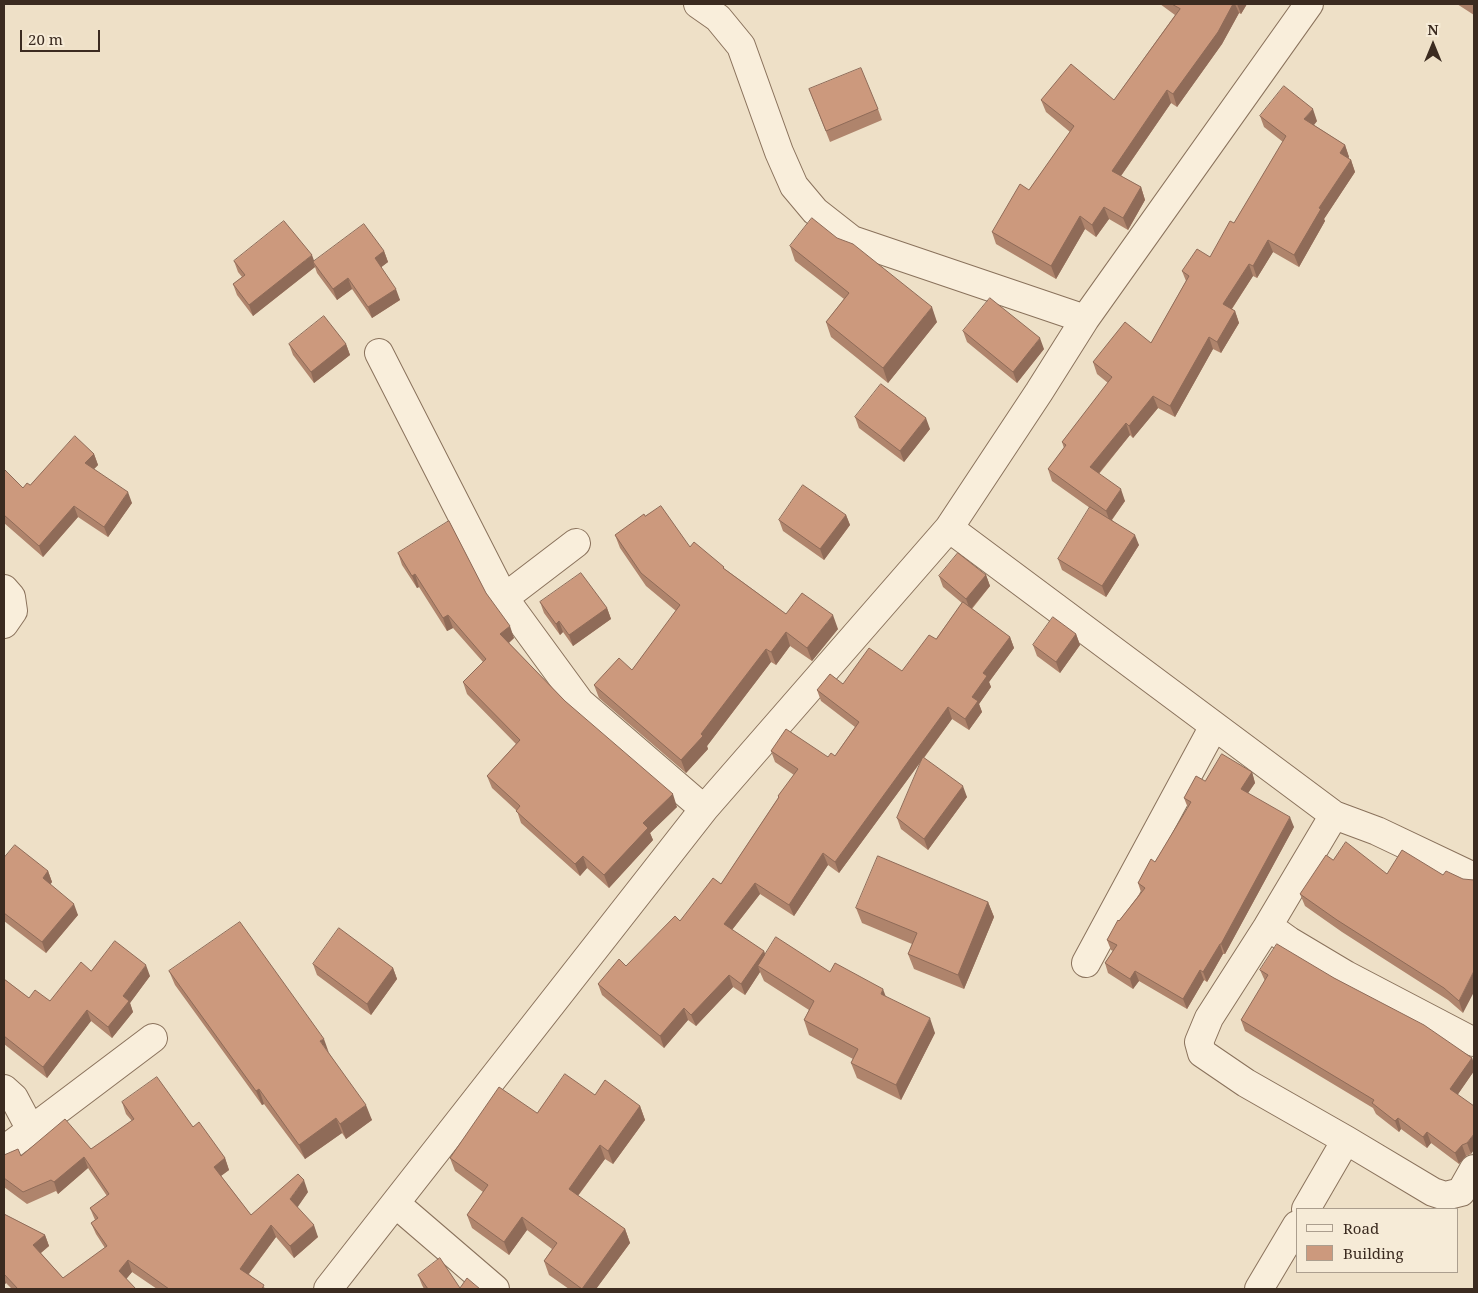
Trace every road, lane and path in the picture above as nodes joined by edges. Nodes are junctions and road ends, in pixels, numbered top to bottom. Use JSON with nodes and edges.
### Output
{"nodes":[{"id":1,"x":698,"y":4,"type":"edge"},
{"id":2,"x":1309,"y":4,"type":"edge"},
{"id":3,"x":1085,"y":319,"type":"junction"},
{"id":4,"x":379,"y":353,"type":"dead end"},
{"id":5,"x":949,"y":528,"type":"junction"},
{"id":6,"x":576,"y":543,"type":"dead end"},
{"id":7,"x":4,"y":589,"type":"edge"},
{"id":8,"x":504,"y":598,"type":"junction"},
{"id":9,"x":4,"y":624,"type":"edge"},
{"id":10,"x":1214,"y":726,"type":"junction"},
{"id":11,"x":704,"y":809,"type":"junction"},
{"id":12,"x":1334,"y":816,"type":"junction"},
{"id":13,"x":1474,"y":877,"type":"edge"},
{"id":14,"x":1268,"y":926,"type":"junction"},
{"id":15,"x":1086,"y":963,"type":"dead end"},
{"id":16,"x":153,"y":1038,"type":"dead end"},
{"id":17,"x":1474,"y":1042,"type":"edge"},
{"id":18,"x":4,"y":1089,"type":"edge"},
{"id":19,"x":31,"y":1130,"type":"junction"},
{"id":20,"x":1346,"y":1140,"type":"junction"},
{"id":21,"x":4,"y":1150,"type":"edge"},
{"id":22,"x":1474,"y":1169,"type":"edge"},
{"id":23,"x":396,"y":1204,"type":"junction"},
{"id":24,"x":1307,"y":1208,"type":"edge"},
{"id":25,"x":1296,"y":1226,"type":"edge"},
{"id":26,"x":328,"y":1289,"type":"edge"},
{"id":27,"x":495,"y":1289,"type":"edge"},
{"id":28,"x":1259,"y":1289,"type":"edge"}],
"edges":[{"from":1,"to":3,"type":"street"},
{"from":2,"to":3,"type":"street"},
{"from":3,"to":5,"type":"street"},
{"from":4,"to":8,"type":"street"},
{"from":5,"to":10,"type":"street"},
{"from":5,"to":11,"type":"street"},
{"from":6,"to":8,"type":"street"},
{"from":7,"to":9,"type":"street"},
{"from":8,"to":11,"type":"street"},
{"from":10,"to":12,"type":"street"},
{"from":10,"to":15,"type":"street"},
{"from":11,"to":23,"type":"street"},
{"from":12,"to":13,"type":"street"},
{"from":12,"to":14,"type":"street"},
{"from":14,"to":17,"type":"street"},
{"from":14,"to":20,"type":"street"},
{"from":16,"to":19,"type":"street"},
{"from":18,"to":19,"type":"street"},
{"from":19,"to":21,"type":"street"},
{"from":20,"to":22,"type":"street"},
{"from":20,"to":24,"type":"street"},
{"from":23,"to":26,"type":"street"},
{"from":23,"to":27,"type":"street"},
{"from":25,"to":28,"type":"street"}]}
